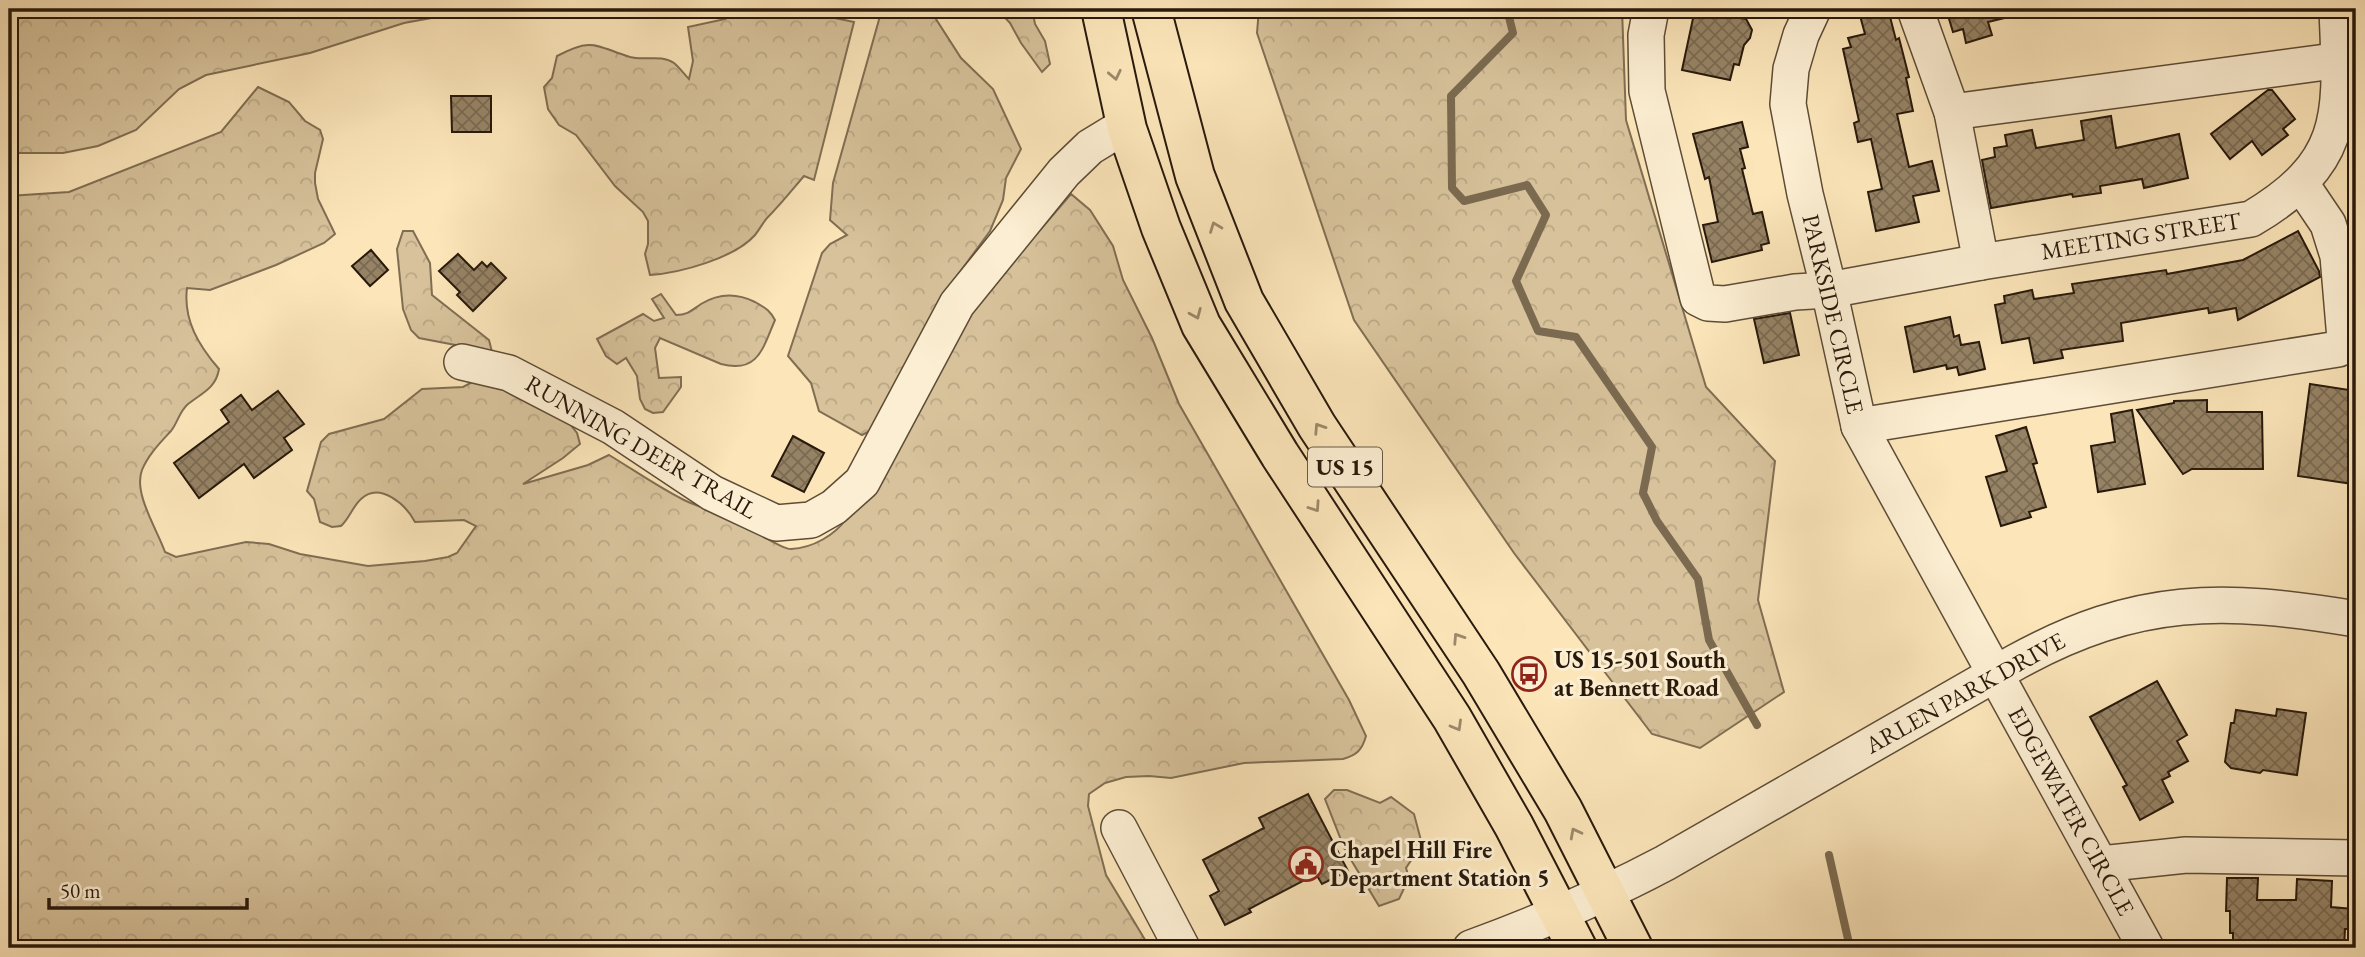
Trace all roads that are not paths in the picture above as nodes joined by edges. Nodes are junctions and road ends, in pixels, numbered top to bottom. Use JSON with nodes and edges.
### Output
{"nodes":[{"id":1,"x":1101,"y":9,"type":"edge"},
{"id":2,"x":1151,"y":9,"type":"edge"},
{"id":3,"x":1651,"y":9,"type":"edge"},
{"id":4,"x":1812,"y":9,"type":"edge"},
{"id":5,"x":1914,"y":9,"type":"edge"},
{"id":6,"x":2337,"y":9,"type":"edge"},
{"id":7,"x":2348,"y":58,"type":"edge"},
{"id":8,"x":1952,"y":112,"type":"junction"},
{"id":9,"x":1127,"y":129,"type":"junction"},
{"id":10,"x":2301,"y":184,"type":"junction"},
{"id":11,"x":1981,"y":262,"type":"junction"},
{"id":12,"x":1829,"y":290,"type":"junction"},
{"id":13,"x":2347,"y":349,"type":"edge"},
{"id":14,"x":462,"y":362,"type":"dead end"},
{"id":15,"x":1859,"y":426,"type":"junction"},
{"id":16,"x":2356,"y":619,"type":"edge"},
{"id":17,"x":1994,"y":674,"type":"junction"},
{"id":18,"x":1119,"y":828,"type":"dead end"},
{"id":19,"x":2356,"y":858,"type":"edge"},
{"id":20,"x":2101,"y":864,"type":"junction"},
{"id":21,"x":1607,"y":893,"type":"junction"},
{"id":22,"x":1561,"y":914,"type":"junction"},
{"id":23,"x":1182,"y":948,"type":"edge"},
{"id":24,"x":1471,"y":948,"type":"edge"},
{"id":25,"x":1577,"y":948,"type":"edge"},
{"id":26,"x":1633,"y":948,"type":"edge"},
{"id":27,"x":2147,"y":948,"type":"edge"}],
"edges":[{"from":1,"to":9,"type":"highway","number":"US 15","one_way":true},
{"from":21,"to":2,"type":"highway","number":"US 15","one_way":true},
{"from":3,"to":12,"type":"street","name":"MEETING STREET"},
{"from":4,"to":12,"type":"street","name":"PARKSIDE CIRCLE"},
{"from":5,"to":8,"type":"street"},
{"from":6,"to":7,"type":"street","name":"MEETING STREET"},
{"from":7,"to":8,"type":"street"},
{"from":7,"to":10,"type":"street","name":"MEETING STREET"},
{"from":8,"to":11,"type":"street"},
{"from":9,"to":14,"type":"street","name":"RUNNING DEER TRAIL"},
{"from":9,"to":22,"type":"highway","number":"US 15","one_way":true},
{"from":10,"to":11,"type":"street","name":"MEETING STREET"},
{"from":10,"to":13,"type":"street"},
{"from":11,"to":12,"type":"street","name":"MEETING STREET"},
{"from":12,"to":15,"type":"street","name":"PARKSIDE CIRCLE"},
{"from":13,"to":15,"type":"street"},
{"from":15,"to":17,"type":"street","name":"PARKSIDE CIRCLE"},
{"from":16,"to":17,"type":"street","name":"ARLEN PARK DRIVE"},
{"from":17,"to":20,"type":"street","name":"EDGEWATER CIRCLE"},
{"from":17,"to":21,"type":"street","name":"ARLEN PARK DRIVE"},
{"from":18,"to":23,"type":"street"},
{"from":19,"to":20,"type":"street"},
{"from":20,"to":27,"type":"street","name":"EDGEWATER CIRCLE"},
{"from":21,"to":22,"type":"street","name":"ARLEN PARK DRIVE"},
{"from":21,"to":26,"type":"highway","number":"US 15"},
{"from":22,"to":24,"type":"street","name":"ARLEN PARK DRIVE"},
{"from":22,"to":25,"type":"highway","number":"US 15"}]}
